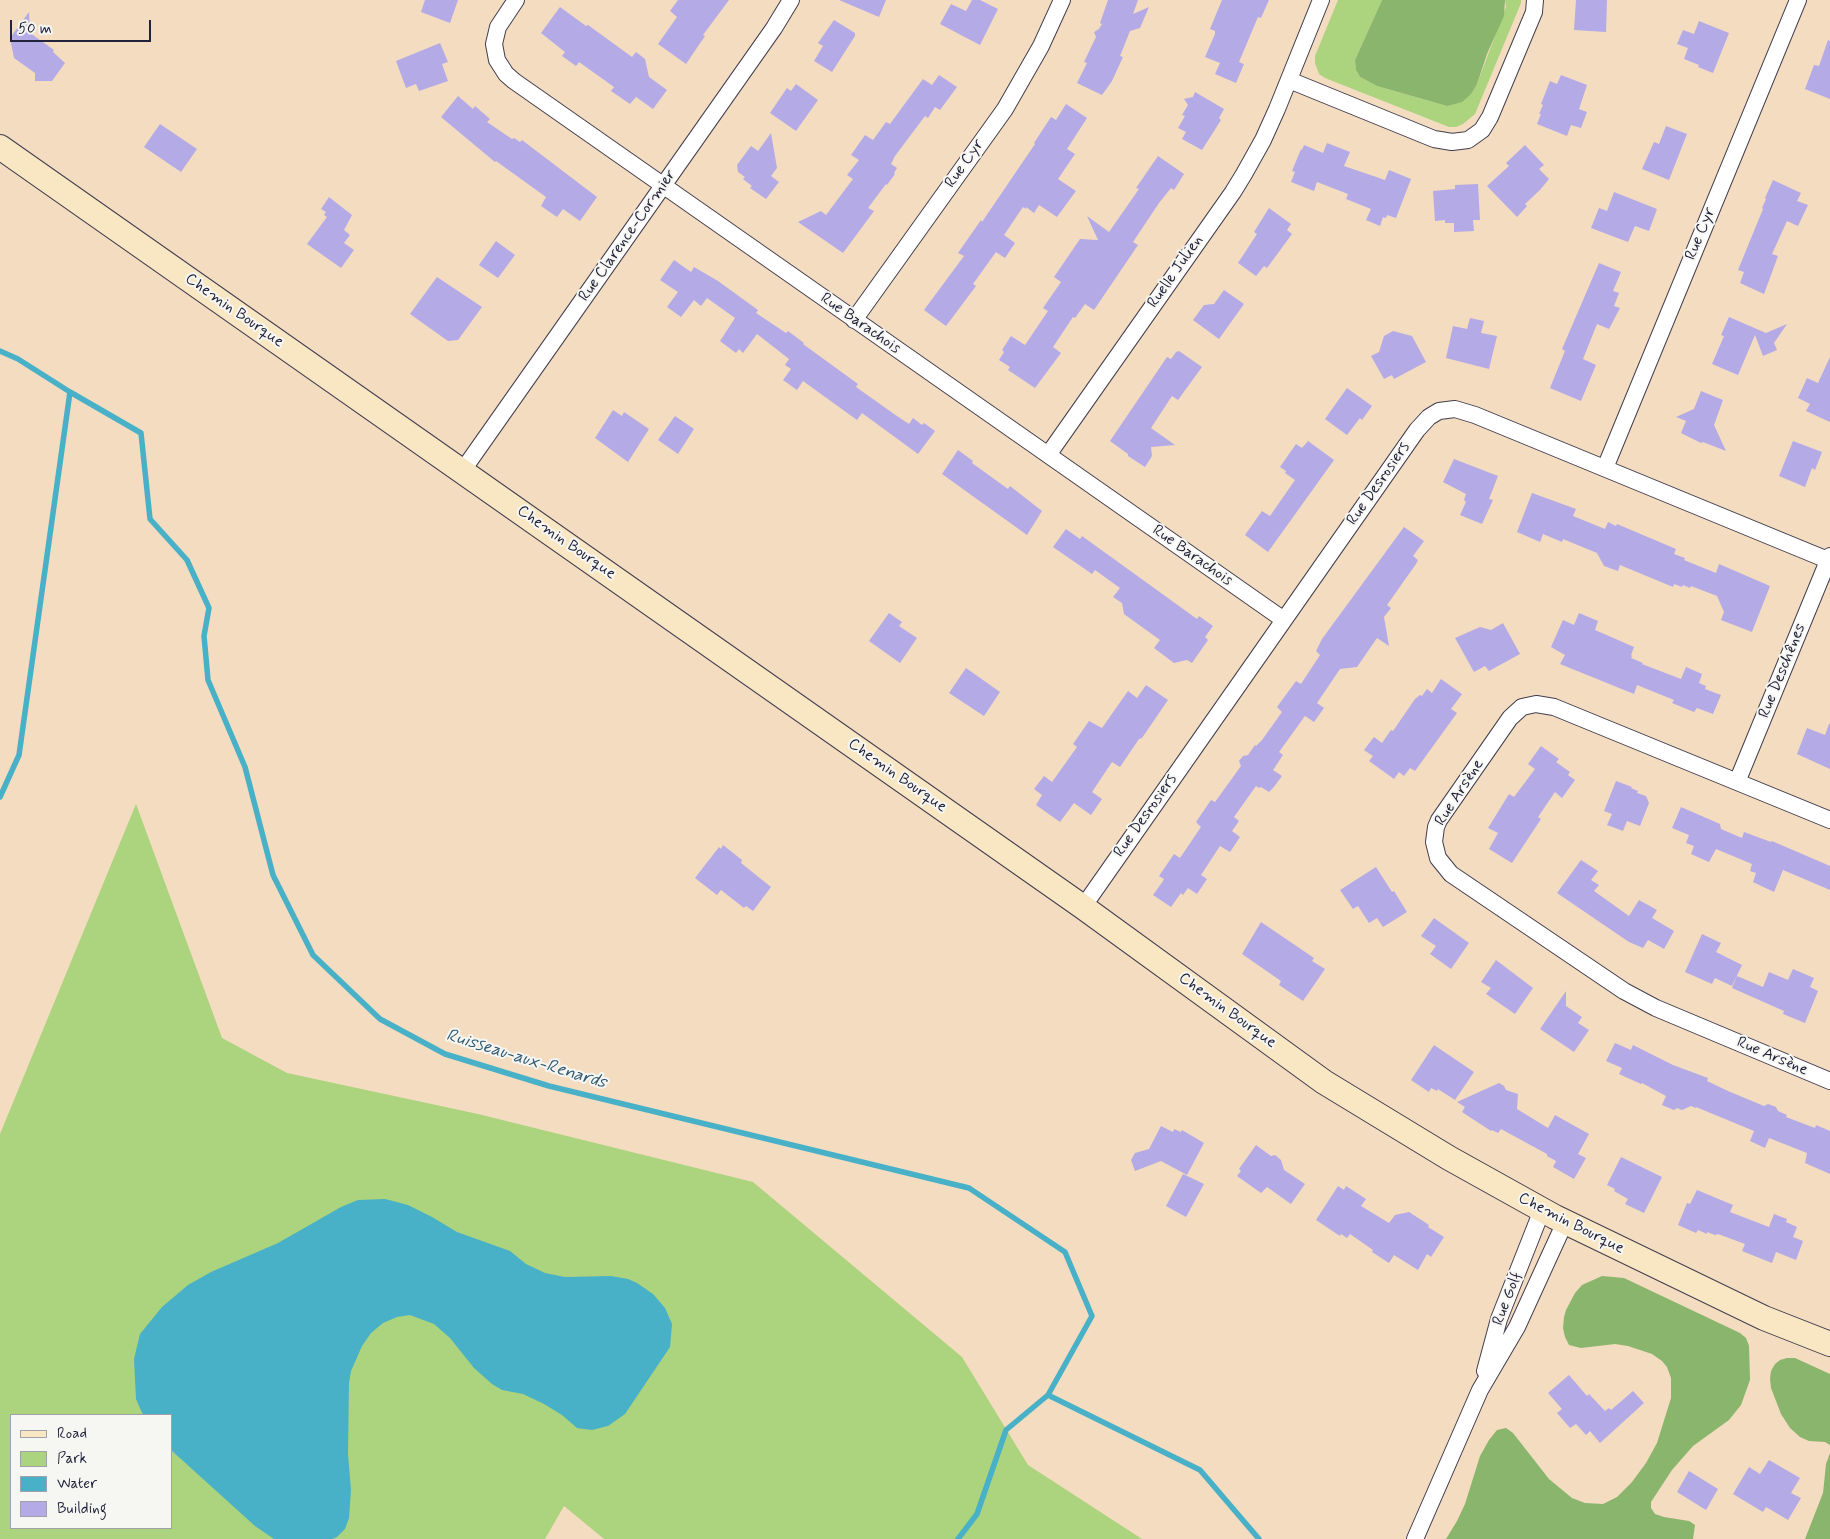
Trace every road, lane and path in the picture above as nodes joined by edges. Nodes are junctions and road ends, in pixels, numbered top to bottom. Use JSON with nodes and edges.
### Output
{"nodes":[{"id":1,"x":516,"y":0,"type":"edge"},
{"id":2,"x":791,"y":0,"type":"edge"},
{"id":3,"x":1062,"y":0,"type":"edge"},
{"id":4,"x":1321,"y":0,"type":"edge"},
{"id":5,"x":1535,"y":0,"type":"edge"},
{"id":6,"x":1798,"y":0,"type":"edge"},
{"id":7,"x":1289,"y":80,"type":"junction"},
{"id":8,"x":0,"y":147,"type":"edge"},
{"id":9,"x":663,"y":186,"type":"junction"},
{"id":10,"x":854,"y":320,"type":"junction"},
{"id":11,"x":1048,"y":455,"type":"junction"},
{"id":12,"x":1605,"y":468,"type":"junction"},
{"id":13,"x":463,"y":470,"type":"junction"},
{"id":14,"x":1829,"y":559,"type":"edge"},
{"id":15,"x":1284,"y":620,"type":"junction"},
{"id":16,"x":1737,"y":782,"type":"junction"},
{"id":17,"x":1830,"y":820,"type":"edge"},
{"id":18,"x":1083,"y":907,"type":"junction"},
{"id":19,"x":1830,"y":1081,"type":"edge"},
{"id":20,"x":1542,"y":1210,"type":"junction"},
{"id":21,"x":1565,"y":1222,"type":"junction"},
{"id":22,"x":1830,"y":1344,"type":"edge"},
{"id":23,"x":1480,"y":1390,"type":"junction"},
{"id":24,"x":1416,"y":1539,"type":"edge"}],
"edges":[{"from":1,"to":9,"type":"street","name":"Rue Barachois"},
{"from":2,"to":9,"type":"street","name":"Rue Clarence-Cormier"},
{"from":3,"to":10,"type":"street","name":"Rue Cyr"},
{"from":4,"to":7,"type":"street","name":"Ruelle Julien"},
{"from":5,"to":7,"type":"street"},
{"from":6,"to":12,"type":"street","name":"Rue Cyr"},
{"from":7,"to":11,"type":"street","name":"Ruelle Julien"},
{"from":8,"to":13,"type":"street","name":"Chemin Bourque"},
{"from":9,"to":10,"type":"street","name":"Rue Barachois"},
{"from":9,"to":13,"type":"street","name":"Rue Clarence-Cormier"},
{"from":10,"to":11,"type":"street","name":"Rue Barachois"},
{"from":11,"to":15,"type":"street","name":"Rue Barachois"},
{"from":12,"to":14,"type":"street","name":"Rue Desrosiers"},
{"from":12,"to":15,"type":"street","name":"Rue Desrosiers"},
{"from":13,"to":18,"type":"street","name":"Chemin Bourque"},
{"from":14,"to":16,"type":"street","name":"Rue Deschênes"},
{"from":15,"to":18,"type":"street","name":"Rue Desrosiers"},
{"from":16,"to":17,"type":"street","name":"Rue Arsène"},
{"from":16,"to":19,"type":"street","name":"Rue Arsène"},
{"from":18,"to":20,"type":"street","name":"Chemin Bourque"},
{"from":20,"to":21,"type":"street","name":"Chemin Bourque"},
{"from":20,"to":23,"type":"street","name":"Rue Golf"},
{"from":21,"to":22,"type":"street","name":"Chemin Bourque"},
{"from":21,"to":23,"type":"street","name":"Rue Golf"},
{"from":23,"to":24,"type":"street","name":"Rue Golf"}]}
